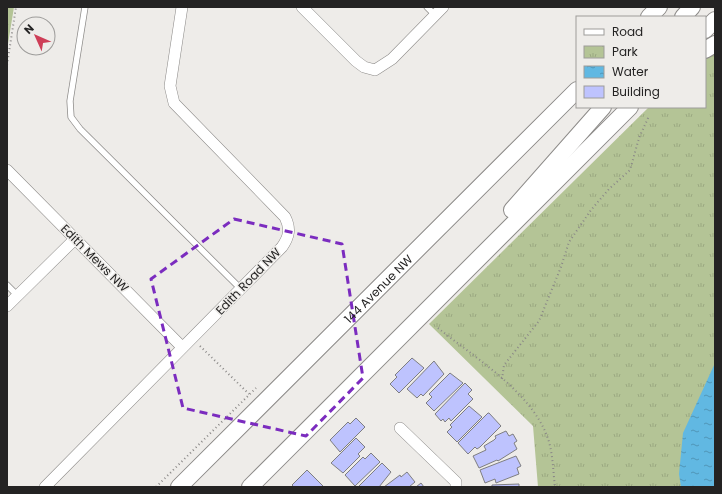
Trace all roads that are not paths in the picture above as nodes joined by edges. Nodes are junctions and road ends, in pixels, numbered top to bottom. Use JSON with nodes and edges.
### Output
{"nodes":[{"id":1,"x":85,"y":7,"type":"edge"},
{"id":2,"x":182,"y":7,"type":"edge"},
{"id":3,"x":302,"y":7,"type":"edge"},
{"id":4,"x":427,"y":7,"type":"edge"},
{"id":5,"x":443,"y":7,"type":"edge"},
{"id":6,"x":659,"y":7,"type":"edge"},
{"id":7,"x":692,"y":7,"type":"edge"},
{"id":8,"x":435,"y":15,"type":"junction"},
{"id":9,"x":650,"y":16,"type":"edge"},
{"id":10,"x":684,"y":16,"type":"edge"},
{"id":11,"x":715,"y":20,"type":"edge"},
{"id":12,"x":706,"y":29,"type":"edge"},
{"id":13,"x":715,"y":44,"type":"edge"},
{"id":14,"x":706,"y":49,"type":"edge"},
{"id":15,"x":576,"y":91,"type":"edge"},
{"id":16,"x":603,"y":108,"type":"edge"},
{"id":17,"x":629,"y":108,"type":"edge"},
{"id":18,"x":7,"y":170,"type":"edge"},
{"id":19,"x":75,"y":239,"type":"junction"},
{"id":20,"x":7,"y":285,"type":"edge"},
{"id":21,"x":241,"y":289,"type":"junction"},
{"id":22,"x":17,"y":295,"type":"junction"},
{"id":23,"x":7,"y":306,"type":"edge"},
{"id":24,"x":408,"y":329,"type":"junction"},
{"id":25,"x":182,"y":347,"type":"junction"},
{"id":26,"x":400,"y":428,"type":"dead end"},
{"id":27,"x":44,"y":487,"type":"edge"},
{"id":28,"x":179,"y":487,"type":"edge"},
{"id":29,"x":250,"y":487,"type":"edge"},
{"id":30,"x":456,"y":487,"type":"edge"}],
"edges":[{"from":1,"to":21,"type":"lane"},
{"from":2,"to":21,"type":"street","name":"Edith Road NW"},
{"from":3,"to":8,"type":"street"},
{"from":4,"to":8,"type":"lane"},
{"from":5,"to":8,"type":"street"},
{"from":6,"to":9,"type":"main road"},
{"from":7,"to":10,"type":"main road"},
{"from":11,"to":12,"type":"main road"},
{"from":13,"to":14,"type":"main road"},
{"from":15,"to":28,"type":"main road","name":"144 Avenue NW"},
{"from":16,"to":24,"type":"main road"},
{"from":17,"to":24,"type":"main road"},
{"from":18,"to":19,"type":"street","name":"Edith Mews NW"},
{"from":19,"to":22,"type":"street"},
{"from":19,"to":25,"type":"street","name":"Edith Mews NW"},
{"from":20,"to":22,"type":"lane"},
{"from":21,"to":25,"type":"street","name":"Edith Road NW"},
{"from":22,"to":23,"type":"street"},
{"from":24,"to":29,"type":"main road"},
{"from":25,"to":27,"type":"street","name":"Edith Road NW"},
{"from":26,"to":30,"type":"street"}]}
